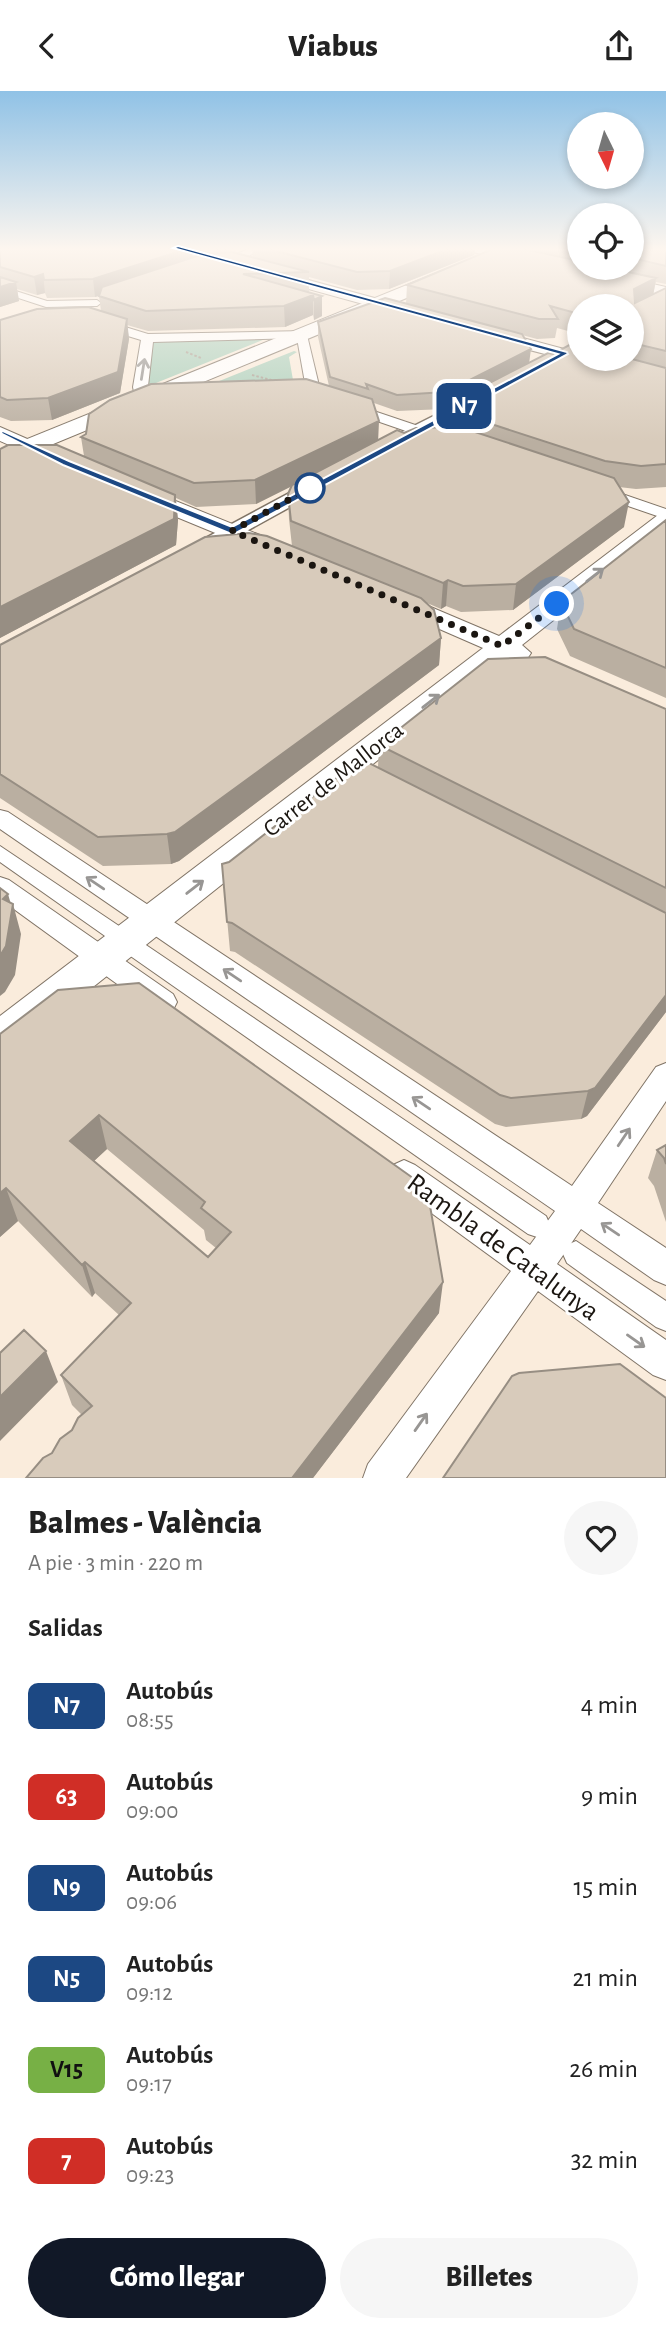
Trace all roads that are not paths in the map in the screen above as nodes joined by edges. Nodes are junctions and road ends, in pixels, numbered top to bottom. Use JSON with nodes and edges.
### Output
{"nodes":[{"id":1,"x":94,"y":313,"type":"edge"},
{"id":2,"x":354,"y":313,"type":"edge"},
{"id":3,"x":412,"y":313,"type":"edge"},
{"id":4,"x":431,"y":318,"type":"edge"},
{"id":5,"x":470,"y":328,"type":"edge"},
{"id":6,"x":302,"y":334,"type":"junction"},
{"id":7,"x":147,"y":338,"type":"junction"},
{"id":8,"x":567,"y":352,"type":"edge"},
{"id":9,"x":567,"y":359,"type":"edge"},
{"id":10,"x":540,"y":367,"type":"edge"},
{"id":11,"x":517,"y":379,"type":"edge"},
{"id":12,"x":141,"y":399,"type":"junction"},
{"id":13,"x":186,"y":399,"type":"edge"},
{"id":14,"x":417,"y":431,"type":"junction"},
{"id":15,"x":0,"y":433,"type":"edge"},
{"id":16,"x":452,"y":442,"type":"edge"},
{"id":17,"x":30,"y":447,"type":"junction"},
{"id":18,"x":372,"y":455,"type":"edge"},
{"id":19,"x":0,"y":459,"type":"edge"},
{"id":20,"x":83,"y":470,"type":"edge"},
{"id":21,"x":339,"y":472,"type":"edge"},
{"id":22,"x":578,"y":484,"type":"edge"},
{"id":23,"x":120,"y":485,"type":"edge"},
{"id":24,"x":666,"y":514,"type":"edge"},
{"id":25,"x":666,"y":520,"type":"edge"},
{"id":26,"x":232,"y":531,"type":"junction"},
{"id":27,"x":190,"y":554,"type":"edge"},
{"id":28,"x":300,"y":560,"type":"edge"},
{"id":29,"x":375,"y":592,"type":"edge"},
{"id":30,"x":502,"y":646,"type":"junction"},
{"id":31,"x":536,"y":661,"type":"edge"},
{"id":32,"x":0,"y":818,"type":"edge"},
{"id":33,"x":0,"y":853,"type":"edge"},
{"id":34,"x":0,"y":885,"type":"edge"},
{"id":35,"x":152,"y":921,"type":"junction"},
{"id":36,"x":117,"y":946,"type":"junction"},
{"id":37,"x":195,"y":1025,"type":"edge"},
{"id":38,"x":0,"y":1038,"type":"edge"},
{"id":39,"x":666,"y":1076,"type":"edge"},
{"id":40,"x":385,"y":1161,"type":"edge"},
{"id":41,"x":577,"y":1207,"type":"junction"},
{"id":42,"x":537,"y":1225,"type":"dead end"},
{"id":43,"x":576,"y":1254,"type":"dead end"},
{"id":44,"x":534,"y":1268,"type":"junction"},
{"id":45,"x":666,"y":1268,"type":"edge"},
{"id":46,"x":666,"y":1317,"type":"edge"},
{"id":47,"x":666,"y":1362,"type":"edge"},
{"id":48,"x":382,"y":1478,"type":"edge"}],
"edges":[{"from":1,"to":7,"type":"street"},
{"from":2,"to":6,"type":"main road"},
{"from":3,"to":4,"type":"main road"},
{"from":5,"to":8,"type":"main road"},
{"from":6,"to":7,"type":"street"},
{"from":6,"to":12,"type":"main road"},
{"from":6,"to":14,"type":"street"},
{"from":12,"to":7,"type":"street","one_way":true},
{"from":9,"to":10,"type":"street"},
{"from":11,"to":14,"type":"street"},
{"from":12,"to":13,"type":"street"},
{"from":12,"to":17,"type":"main road"},
{"from":14,"to":16,"type":"street"},
{"from":14,"to":18,"type":"street"},
{"from":15,"to":17,"type":"main road"},
{"from":17,"to":19,"type":"main road"},
{"from":17,"to":20,"type":"main road"},
{"from":21,"to":26,"type":"street"},
{"from":22,"to":24,"type":"street"},
{"from":23,"to":26,"type":"main road"},
{"from":30,"to":25,"type":"main road","name":"Carrer de Mallorca","one_way":true},
{"from":26,"to":27,"type":"street"},
{"from":26,"to":28,"type":"main road"},
{"from":29,"to":30,"type":"main road"},
{"from":30,"to":31,"type":"main road"},
{"from":35,"to":30,"type":"main road","name":"Carrer de Mallorca","one_way":true},
{"from":35,"to":32,"type":"street","one_way":true},
{"from":33,"to":36,"type":"street","name":"Rambla de Catalunya"},
{"from":34,"to":36,"type":"street","name":"Rambla de Catalunya"},
{"from":35,"to":36,"type":"main road","name":"Carrer de Mallorca"},
{"from":41,"to":35,"type":"street","one_way":true},
{"from":36,"to":37,"type":"street","name":"Rambla de Catalunya"},
{"from":36,"to":38,"type":"main road","name":"Carrer de Mallorca"},
{"from":36,"to":42,"type":"street","name":"Rambla de Catalunya"},
{"from":41,"to":39,"type":"street","one_way":true},
{"from":40,"to":44,"type":"street","name":"Rambla de Catalunya"},
{"from":41,"to":44,"type":"street"},
{"from":45,"to":41,"type":"street","one_way":true},
{"from":43,"to":46,"type":"street","name":"Rambla de Catalunya"},
{"from":44,"to":47,"type":"street","name":"Rambla de Catalunya","one_way":true},
{"from":48,"to":44,"type":"street","one_way":true}]}
